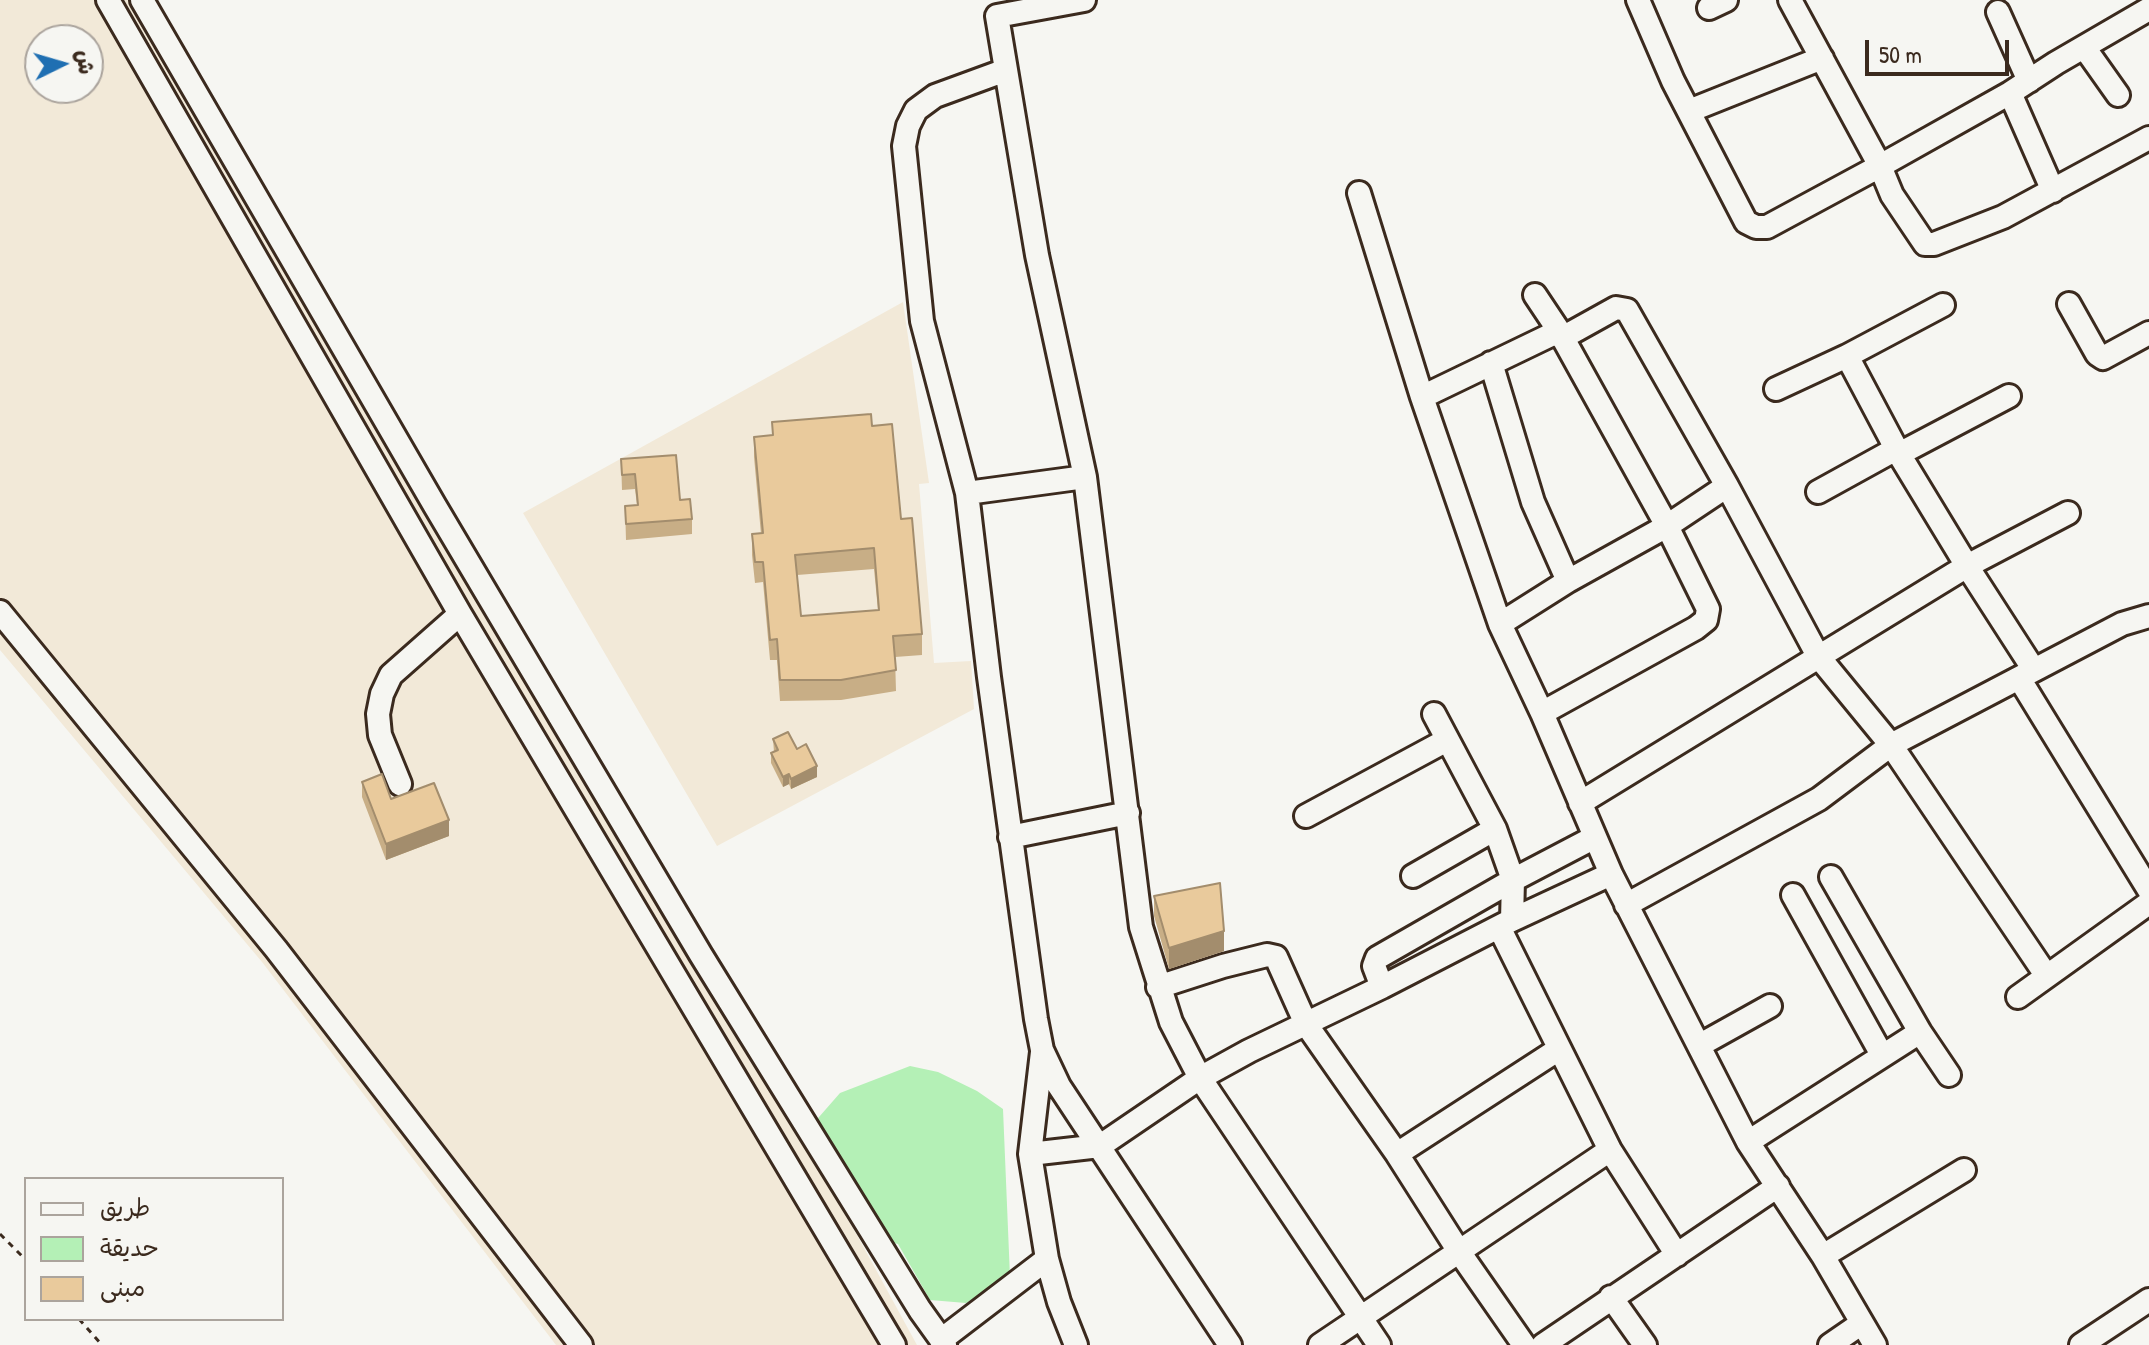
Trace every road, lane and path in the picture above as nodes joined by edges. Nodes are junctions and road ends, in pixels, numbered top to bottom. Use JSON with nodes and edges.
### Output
{"nodes":[{"id":1,"x":108,"y":0,"type":"edge"},
{"id":2,"x":142,"y":0,"type":"edge"},
{"id":3,"x":1084,"y":0,"type":"edge"},
{"id":4,"x":1638,"y":0,"type":"edge"},
{"id":5,"x":1790,"y":0,"type":"edge"},
{"id":6,"x":2145,"y":6,"type":"edge"},
{"id":7,"x":1998,"y":12,"type":"dead end"},
{"id":8,"x":2084,"y":47,"type":"junction"},
{"id":9,"x":1822,"y":58,"type":"junction"},
{"id":10,"x":1006,"y":70,"type":"junction"},
{"id":11,"x":2020,"y":87,"type":"junction"},
{"id":12,"x":2118,"y":95,"type":"dead end"},
{"id":13,"x":1689,"y":111,"type":"junction"},
{"id":14,"x":2149,"y":138,"type":"edge"},
{"id":15,"x":1880,"y":166,"type":"junction"},
{"id":16,"x":2053,"y":191,"type":"junction"},
{"id":17,"x":1359,"y":193,"type":"dead end"},
{"id":18,"x":1535,"y":295,"type":"dead end"},
{"id":19,"x":2069,"y":304,"type":"dead end"},
{"id":20,"x":1943,"y":305,"type":"dead end"},
{"id":21,"x":2149,"y":333,"type":"edge"},
{"id":22,"x":1560,"y":334,"type":"junction"},
{"id":23,"x":1847,"y":356,"type":"junction"},
{"id":24,"x":1491,"y":363,"type":"junction"},
{"id":25,"x":1776,"y":389,"type":"dead end"},
{"id":26,"x":2009,"y":396,"type":"dead end"},
{"id":27,"x":1422,"y":397,"type":"junction"},
{"id":28,"x":1898,"y":451,"type":"junction"},
{"id":29,"x":1085,"y":477,"type":"junction"},
{"id":30,"x":1727,"y":486,"type":"junction"},
{"id":31,"x":1818,"y":492,"type":"dead end"},
{"id":32,"x":967,"y":493,"type":"junction"},
{"id":33,"x":2068,"y":513,"type":"dead end"},
{"id":34,"x":1667,"y":526,"type":"junction"},
{"id":35,"x":1967,"y":566,"type":"junction"},
{"id":36,"x":1568,"y":581,"type":"junction"},
{"id":37,"x":0,"y":612,"type":"edge"},
{"id":38,"x":460,"y":614,"type":"junction"},
{"id":39,"x":2149,"y":616,"type":"edge"},
{"id":40,"x":1500,"y":624,"type":"junction"},
{"id":41,"x":1818,"y":656,"type":"junction"},
{"id":42,"x":2027,"y":674,"type":"junction"},
{"id":43,"x":1542,"y":713,"type":"junction"},
{"id":44,"x":1434,"y":714,"type":"dead end"},
{"id":45,"x":1447,"y":740,"type":"junction"},
{"id":46,"x":1891,"y":745,"type":"junction"},
{"id":47,"x":400,"y":784,"type":"dead end"},
{"id":48,"x":1580,"y":803,"type":"junction"},
{"id":49,"x":1128,"y":813,"type":"junction"},
{"id":50,"x":1306,"y":816,"type":"dead end"},
{"id":51,"x":1495,"y":829,"type":"junction"},
{"id":52,"x":1010,"y":837,"type":"junction"},
{"id":53,"x":1595,"y":837,"type":"junction"},
{"id":54,"x":1611,"y":874,"type":"junction"},
{"id":55,"x":1413,"y":876,"type":"dead end"},
{"id":56,"x":1831,"y":877,"type":"dead end"},
{"id":57,"x":1513,"y":880,"type":"junction"},
{"id":58,"x":2149,"y":890,"type":"edge"},
{"id":59,"x":1793,"y":895,"type":"dead end"},
{"id":60,"x":2149,"y":903,"type":"edge"},
{"id":61,"x":1626,"y":905,"type":"junction"},
{"id":62,"x":1505,"y":924,"type":"junction"},
{"id":63,"x":2046,"y":975,"type":"junction"},
{"id":64,"x":1158,"y":987,"type":"junction"},
{"id":65,"x":1382,"y":987,"type":"junction"},
{"id":66,"x":2018,"y":997,"type":"dead end"},
{"id":67,"x":1770,"y":1006,"type":"dead end"},
{"id":68,"x":1306,"y":1024,"type":"junction"},
{"id":69,"x":1920,"y":1032,"type":"junction"},
{"id":70,"x":1700,"y":1045,"type":"junction"},
{"id":71,"x":1559,"y":1049,"type":"junction"},
{"id":72,"x":1042,"y":1050,"type":"junction"},
{"id":73,"x":1882,"y":1055,"type":"junction"},
{"id":74,"x":1949,"y":1075,"type":"dead end"},
{"id":75,"x":1200,"y":1078,"type":"junction"},
{"id":76,"x":1748,"y":1142,"type":"junction"},
{"id":77,"x":1100,"y":1146,"type":"junction"},
{"id":78,"x":1610,"y":1150,"type":"junction"},
{"id":79,"x":1030,"y":1154,"type":"junction"},
{"id":80,"x":1397,"y":1154,"type":"junction"},
{"id":81,"x":1964,"y":1170,"type":"dead end"},
{"id":82,"x":1778,"y":1186,"type":"junction"},
{"id":83,"x":0,"y":1234,"type":"edge"},
{"id":84,"x":1460,"y":1253,"type":"junction"},
{"id":85,"x":1677,"y":1255,"type":"junction"},
{"id":86,"x":1823,"y":1256,"type":"junction"},
{"id":87,"x":24,"y":1258,"type":"edge"},
{"id":88,"x":1047,"y":1259,"type":"junction"},
{"id":89,"x":1611,"y":1297,"type":"junction"},
{"id":90,"x":2149,"y":1300,"type":"edge"},
{"id":91,"x":1361,"y":1316,"type":"junction"},
{"id":92,"x":81,"y":1321,"type":"edge"},
{"id":93,"x":1862,"y":1323,"type":"junction"},
{"id":94,"x":1077,"y":1342,"type":"edge"},
{"id":95,"x":943,"y":1343,"type":"edge"},
{"id":96,"x":102,"y":1345,"type":"edge"},
{"id":97,"x":581,"y":1345,"type":"edge"},
{"id":98,"x":894,"y":1345,"type":"edge"},
{"id":99,"x":1230,"y":1345,"type":"edge"},
{"id":100,"x":1320,"y":1345,"type":"edge"},
{"id":101,"x":1379,"y":1345,"type":"edge"},
{"id":102,"x":1524,"y":1345,"type":"edge"},
{"id":103,"x":1543,"y":1345,"type":"edge"},
{"id":104,"x":1645,"y":1345,"type":"edge"},
{"id":105,"x":1830,"y":1345,"type":"edge"},
{"id":106,"x":1875,"y":1345,"type":"edge"},
{"id":107,"x":2081,"y":1345,"type":"edge"}],
"edges":[{"from":1,"to":38,"type":"street"},
{"from":2,"to":95,"type":"street"},
{"from":3,"to":10,"type":"street"},
{"from":4,"to":13,"type":"street"},
{"from":5,"to":9,"type":"street"},
{"from":6,"to":8,"type":"street"},
{"from":7,"to":11,"type":"street"},
{"from":8,"to":11,"type":"street"},
{"from":8,"to":12,"type":"street"},
{"from":9,"to":13,"type":"street"},
{"from":9,"to":15,"type":"street"},
{"from":10,"to":29,"type":"street"},
{"from":10,"to":32,"type":"street"},
{"from":11,"to":15,"type":"street"},
{"from":11,"to":16,"type":"street"},
{"from":13,"to":15,"type":"street"},
{"from":14,"to":16,"type":"street"},
{"from":15,"to":16,"type":"street"},
{"from":17,"to":27,"type":"street"},
{"from":18,"to":22,"type":"street"},
{"from":19,"to":21,"type":"street"},
{"from":20,"to":23,"type":"street"},
{"from":22,"to":24,"type":"street"},
{"from":22,"to":30,"type":"street"},
{"from":22,"to":34,"type":"street"},
{"from":23,"to":25,"type":"street"},
{"from":23,"to":28,"type":"street"},
{"from":24,"to":27,"type":"street"},
{"from":24,"to":36,"type":"street"},
{"from":26,"to":28,"type":"street"},
{"from":27,"to":40,"type":"street"},
{"from":28,"to":31,"type":"street"},
{"from":28,"to":35,"type":"street"},
{"from":29,"to":32,"type":"street"},
{"from":29,"to":49,"type":"street"},
{"from":30,"to":34,"type":"street"},
{"from":30,"to":41,"type":"street"},
{"from":32,"to":52,"type":"street"},
{"from":33,"to":35,"type":"street"},
{"from":34,"to":36,"type":"street"},
{"from":34,"to":43,"type":"street"},
{"from":35,"to":41,"type":"street"},
{"from":35,"to":42,"type":"street"},
{"from":36,"to":40,"type":"street"},
{"from":37,"to":97,"type":"street"},
{"from":38,"to":47,"type":"street"},
{"from":38,"to":98,"type":"street"},
{"from":39,"to":42,"type":"street"},
{"from":40,"to":43,"type":"street"},
{"from":41,"to":46,"type":"street"},
{"from":41,"to":48,"type":"street"},
{"from":42,"to":46,"type":"street"},
{"from":42,"to":58,"type":"street"},
{"from":43,"to":48,"type":"street"},
{"from":44,"to":45,"type":"street"},
{"from":45,"to":50,"type":"street"},
{"from":45,"to":51,"type":"street"},
{"from":46,"to":61,"type":"street"},
{"from":46,"to":63,"type":"street"},
{"from":48,"to":53,"type":"street"},
{"from":49,"to":52,"type":"street"},
{"from":49,"to":64,"type":"street"},
{"from":51,"to":55,"type":"street"},
{"from":51,"to":57,"type":"street"},
{"from":52,"to":72,"type":"street"},
{"from":53,"to":54,"type":"street"},
{"from":53,"to":57,"type":"street"},
{"from":54,"to":61,"type":"street"},
{"from":54,"to":62,"type":"street"},
{"from":56,"to":69,"type":"street"},
{"from":57,"to":62,"type":"street"},
{"from":57,"to":65,"type":"street"},
{"from":59,"to":73,"type":"street"},
{"from":60,"to":63,"type":"street"},
{"from":61,"to":70,"type":"street"},
{"from":62,"to":65,"type":"street"},
{"from":62,"to":71,"type":"street"},
{"from":63,"to":66,"type":"street"},
{"from":64,"to":68,"type":"street"},
{"from":64,"to":75,"type":"street"},
{"from":65,"to":68,"type":"street"},
{"from":67,"to":70,"type":"street"},
{"from":68,"to":75,"type":"street"},
{"from":68,"to":80,"type":"street"},
{"from":69,"to":73,"type":"street"},
{"from":69,"to":74,"type":"street"},
{"from":70,"to":76,"type":"street"},
{"from":71,"to":78,"type":"street"},
{"from":71,"to":80,"type":"street"},
{"from":72,"to":77,"type":"street"},
{"from":72,"to":79,"type":"street"},
{"from":73,"to":76,"type":"street"},
{"from":75,"to":77,"type":"street"},
{"from":75,"to":91,"type":"street"},
{"from":76,"to":82,"type":"street"},
{"from":77,"to":79,"type":"street"},
{"from":77,"to":99,"type":"street"},
{"from":78,"to":84,"type":"street"},
{"from":78,"to":85,"type":"street"},
{"from":79,"to":88,"type":"street"},
{"from":80,"to":84,"type":"street"},
{"from":81,"to":86,"type":"street"},
{"from":82,"to":85,"type":"street"},
{"from":82,"to":86,"type":"street"},
{"from":83,"to":87,"type":"path"},
{"from":84,"to":91,"type":"street"},
{"from":84,"to":102,"type":"street"},
{"from":85,"to":89,"type":"street"},
{"from":86,"to":93,"type":"street"},
{"from":88,"to":94,"type":"street"},
{"from":88,"to":95,"type":"street"},
{"from":89,"to":103,"type":"street"},
{"from":89,"to":104,"type":"street"},
{"from":90,"to":107,"type":"street"},
{"from":91,"to":100,"type":"street"},
{"from":91,"to":101,"type":"street"},
{"from":92,"to":96,"type":"path"},
{"from":93,"to":105,"type":"street"},
{"from":93,"to":106,"type":"street"}]}
